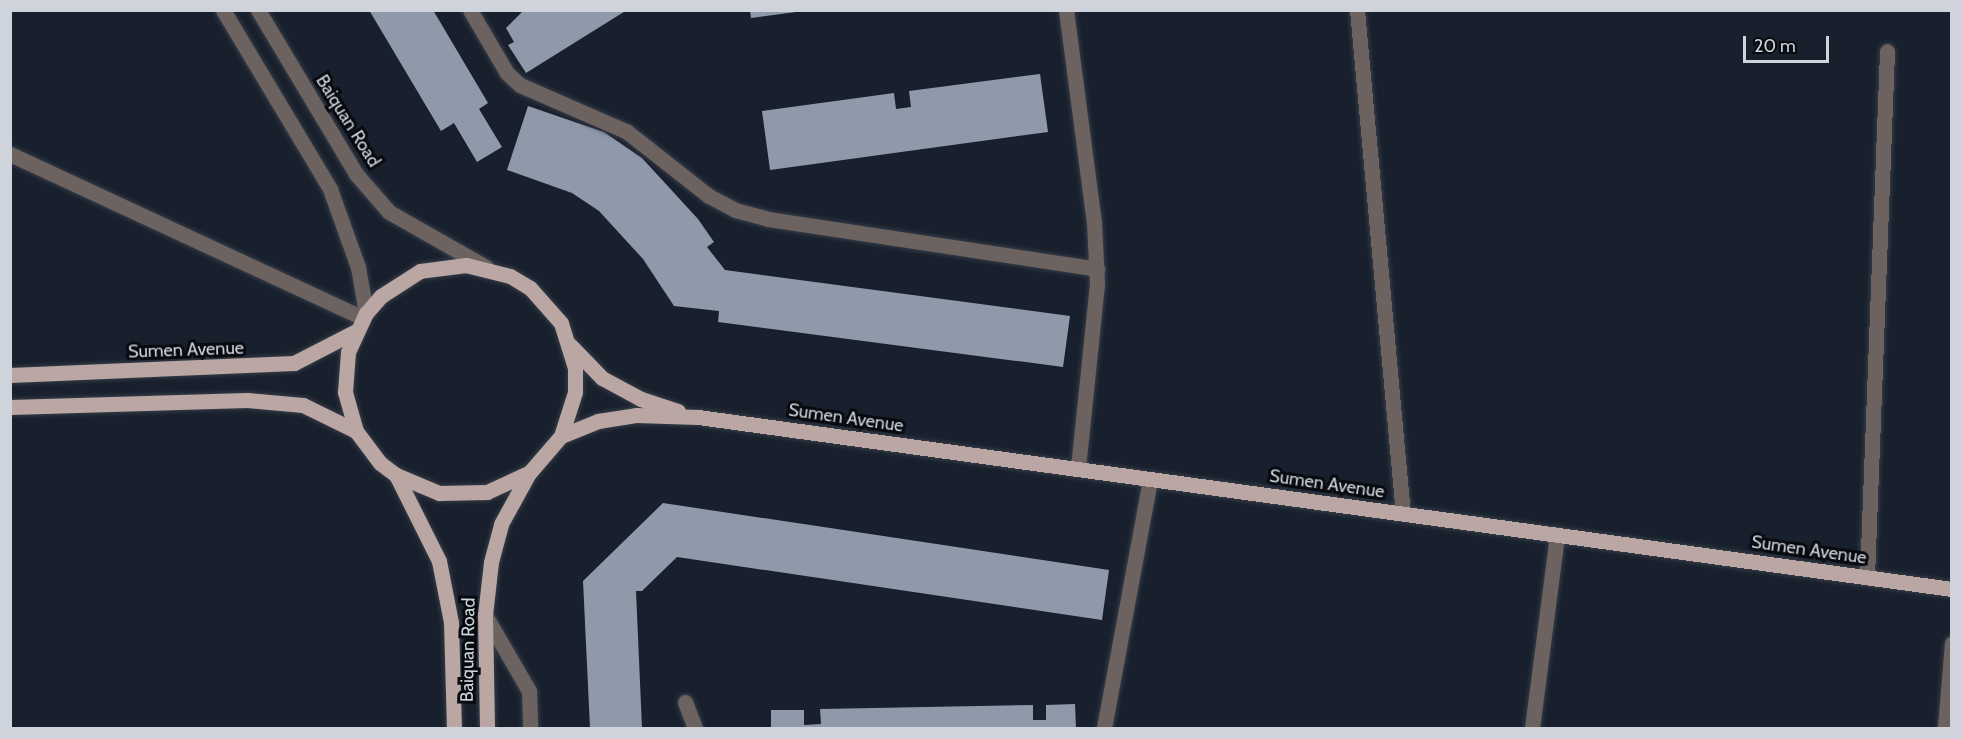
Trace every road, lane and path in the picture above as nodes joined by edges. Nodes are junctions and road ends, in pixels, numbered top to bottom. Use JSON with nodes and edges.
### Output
{"nodes":[{"id":1,"x":223,"y":10,"type":"edge"},
{"id":2,"x":258,"y":10,"type":"edge"},
{"id":3,"x":470,"y":10,"type":"edge"},
{"id":4,"x":1066,"y":10,"type":"edge"},
{"id":5,"x":1357,"y":10,"type":"edge"},
{"id":6,"x":1887,"y":51,"type":"dead end"},
{"id":7,"x":10,"y":154,"type":"edge"},
{"id":8,"x":488,"y":268,"type":"junction"},
{"id":9,"x":1096,"y":269,"type":"junction"},
{"id":10,"x":364,"y":315,"type":"junction"},
{"id":11,"x":354,"y":332,"type":"junction"},
{"id":12,"x":570,"y":345,"type":"junction"},
{"id":13,"x":10,"y":375,"type":"edge"},
{"id":14,"x":10,"y":407,"type":"edge"},
{"id":15,"x":698,"y":417,"type":"junction"},
{"id":16,"x":356,"y":430,"type":"junction"},
{"id":17,"x":561,"y":436,"type":"junction"},
{"id":18,"x":1078,"y":469,"type":"junction"},
{"id":19,"x":530,"y":472,"type":"junction"},
{"id":20,"x":396,"y":475,"type":"junction"},
{"id":21,"x":1150,"y":479,"type":"junction"},
{"id":22,"x":1403,"y":514,"type":"junction"},
{"id":23,"x":1557,"y":535,"type":"junction"},
{"id":24,"x":1867,"y":577,"type":"junction"},
{"id":25,"x":1952,"y":589,"type":"edge"},
{"id":26,"x":485,"y":615,"type":"junction"},
{"id":27,"x":1952,"y":643,"type":"edge"},
{"id":28,"x":685,"y":702,"type":"dead end"},
{"id":29,"x":454,"y":729,"type":"edge"},
{"id":30,"x":487,"y":729,"type":"edge"},
{"id":31,"x":530,"y":729,"type":"edge"},
{"id":32,"x":694,"y":729,"type":"edge"},
{"id":33,"x":1104,"y":729,"type":"edge"},
{"id":34,"x":1532,"y":729,"type":"edge"},
{"id":35,"x":1945,"y":729,"type":"edge"}],
"edges":[{"from":1,"to":10,"type":"street"},
{"from":2,"to":8,"type":"street","name":"Baiquan Road"},
{"from":3,"to":9,"type":"street"},
{"from":4,"to":9,"type":"street"},
{"from":5,"to":22,"type":"street"},
{"from":6,"to":24,"type":"street"},
{"from":7,"to":10,"type":"street"},
{"from":8,"to":10,"type":"main road"},
{"from":8,"to":12,"type":"main road"},
{"from":9,"to":18,"type":"street"},
{"from":10,"to":11,"type":"main road"},
{"from":11,"to":13,"type":"main road","name":"Sumen Avenue"},
{"from":11,"to":16,"type":"main road"},
{"from":12,"to":15,"type":"main road"},
{"from":12,"to":17,"type":"main road"},
{"from":14,"to":16,"type":"main road"},
{"from":15,"to":17,"type":"main road"},
{"from":15,"to":18,"type":"main road","name":"Sumen Avenue"},
{"from":16,"to":20,"type":"main road"},
{"from":17,"to":19,"type":"main road"},
{"from":18,"to":21,"type":"main road","name":"Sumen Avenue"},
{"from":19,"to":20,"type":"main road"},
{"from":19,"to":26,"type":"main road","name":"Baiquan Road"},
{"from":20,"to":29,"type":"main road","name":"Baiquan Road"},
{"from":21,"to":22,"type":"main road","name":"Sumen Avenue"},
{"from":21,"to":33,"type":"street"},
{"from":22,"to":23,"type":"main road","name":"Sumen Avenue"},
{"from":23,"to":24,"type":"main road","name":"Sumen Avenue"},
{"from":23,"to":34,"type":"street"},
{"from":24,"to":25,"type":"main road","name":"Sumen Avenue"},
{"from":26,"to":30,"type":"main road","name":"Baiquan Road"},
{"from":26,"to":31,"type":"street"},
{"from":27,"to":35,"type":"street"},
{"from":28,"to":32,"type":"street"}]}
